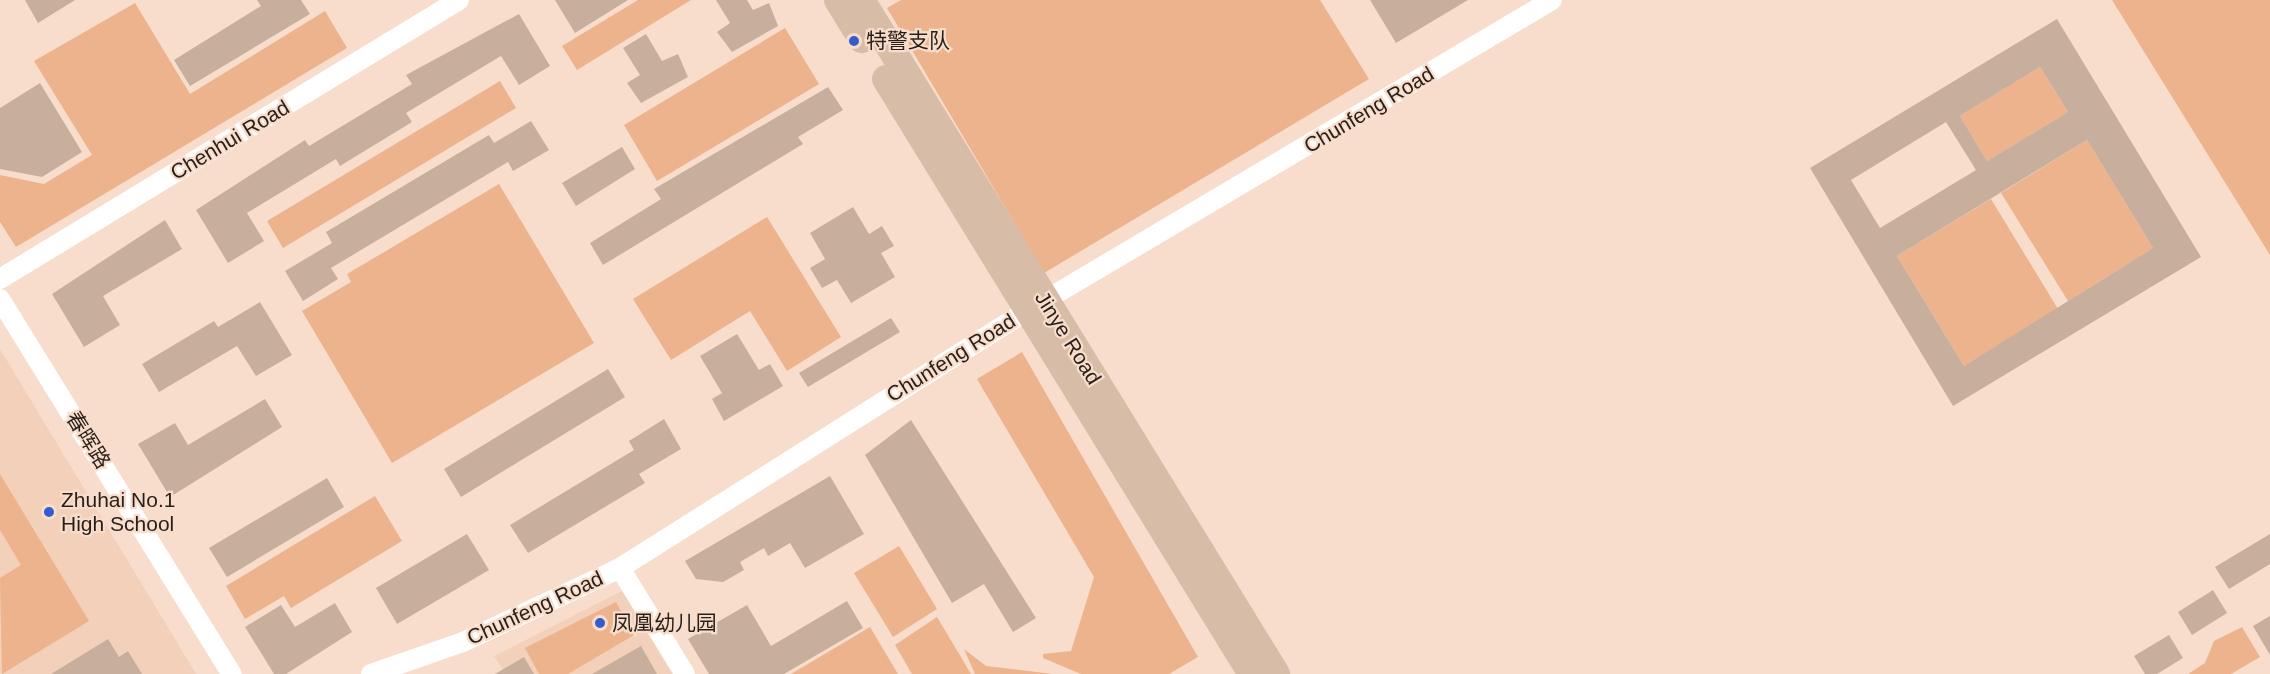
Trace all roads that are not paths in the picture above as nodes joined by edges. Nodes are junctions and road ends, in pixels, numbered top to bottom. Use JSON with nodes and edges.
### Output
{"nodes":[{"id":1,"x":459,"y":0,"type":"edge"},
{"id":2,"x":838,"y":0,"type":"edge"},
{"id":3,"x":861,"y":0,"type":"edge"},
{"id":4,"x":1552,"y":0,"type":"edge"},
{"id":5,"x":0,"y":279,"type":"edge"},
{"id":6,"x":0,"y":299,"type":"edge"},
{"id":7,"x":1036,"y":305,"type":"junction"},
{"id":8,"x":620,"y":568,"type":"junction"},
{"id":9,"x":232,"y":674,"type":"edge"},
{"id":10,"x":371,"y":674,"type":"edge"},
{"id":11,"x":685,"y":674,"type":"edge"},
{"id":12,"x":1252,"y":674,"type":"edge"},
{"id":13,"x":1276,"y":674,"type":"edge"}],
"edges":[{"from":1,"to":5,"type":"street","name":"Chenhui Road"},
{"from":2,"to":7,"type":"main road","name":"Jinye Road"},
{"from":3,"to":7,"type":"main road","name":"Jinye Road"},
{"from":4,"to":7,"type":"street","name":"Chunfeng Road"},
{"from":6,"to":9,"type":"street","name":"春晖路"},
{"from":7,"to":8,"type":"street","name":"Chunfeng Road"},
{"from":7,"to":12,"type":"main road","name":"Jinye Road"},
{"from":7,"to":13,"type":"main road","name":"Jinye Road"},
{"from":8,"to":10,"type":"street","name":"Chunfeng Road"},
{"from":8,"to":11,"type":"street"}]}
